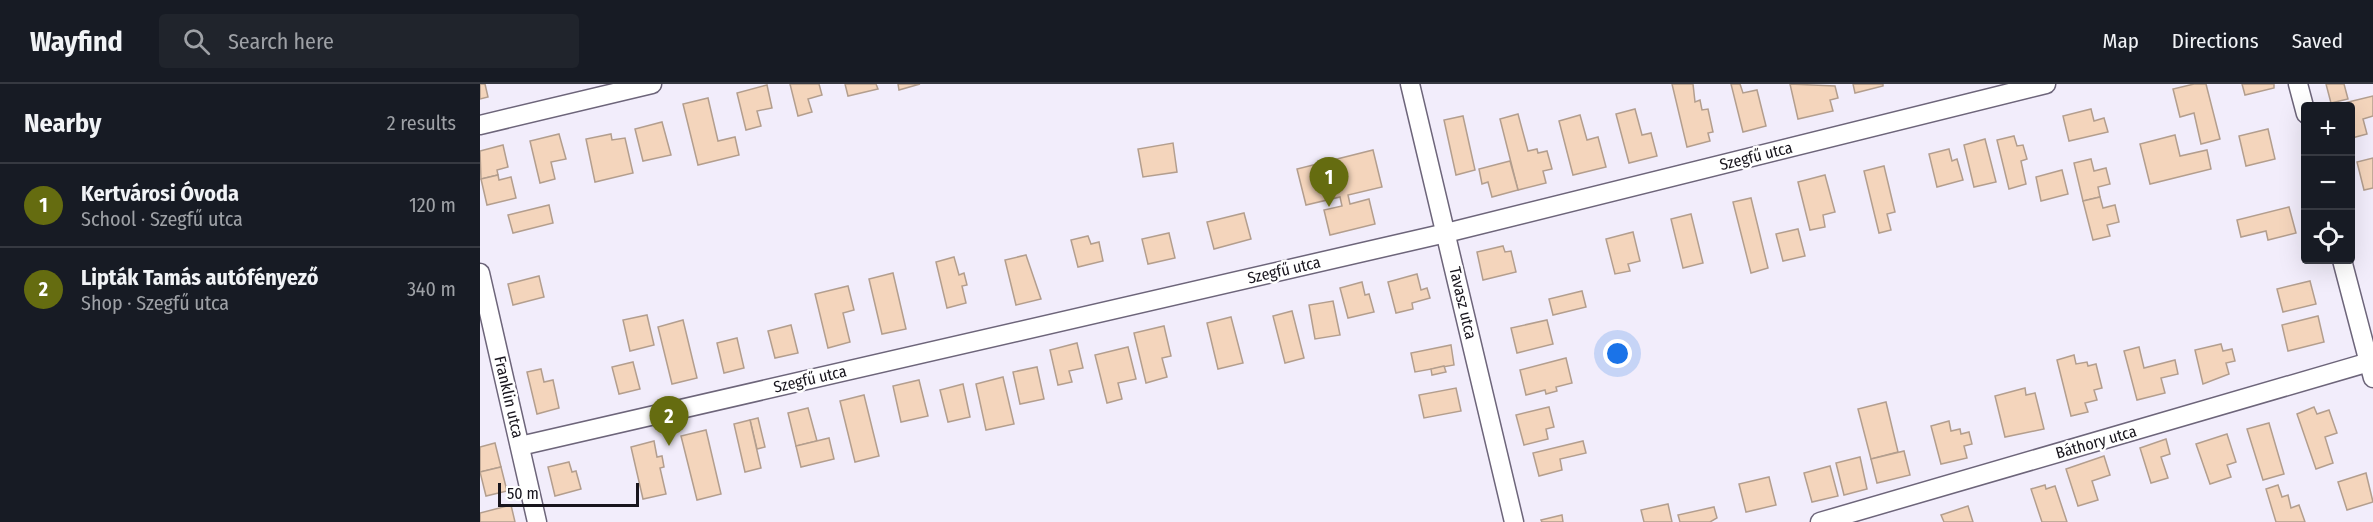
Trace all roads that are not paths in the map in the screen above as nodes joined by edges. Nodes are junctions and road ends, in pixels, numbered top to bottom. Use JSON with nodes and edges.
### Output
{"nodes":[{"id":1,"x":652,"y":84,"type":"edge"},
{"id":2,"x":1410,"y":84,"type":"edge"},
{"id":3,"x":2046,"y":84,"type":"edge"},
{"id":4,"x":2298,"y":84,"type":"edge"},
{"id":5,"x":2303,"y":102,"type":"edge"},
{"id":6,"x":480,"y":125,"type":"edge"},
{"id":7,"x":1446,"y":232,"type":"junction"},
{"id":8,"x":2343,"y":264,"type":"edge"},
{"id":9,"x":480,"y":273,"type":"edge"},
{"id":10,"x":2371,"y":367,"type":"edge"},
{"id":11,"x":520,"y":446,"type":"junction"},
{"id":12,"x":537,"y":522,"type":"edge"},
{"id":13,"x":1514,"y":522,"type":"edge"},
{"id":14,"x":1820,"y":522,"type":"edge"}],
"edges":[{"from":1,"to":6,"type":"street"},
{"from":2,"to":7,"type":"street","name":"Tavasz utca"},
{"from":3,"to":7,"type":"street","name":"Szegfű utca"},
{"from":4,"to":5,"type":"street"},
{"from":7,"to":11,"type":"street","name":"Szegfű utca"},
{"from":7,"to":13,"type":"street","name":"Tavasz utca"},
{"from":8,"to":10,"type":"street"},
{"from":9,"to":11,"type":"street","name":"Franklin utca"},
{"from":10,"to":14,"type":"street","name":"Báthory utca"},
{"from":11,"to":12,"type":"street","name":"Franklin utca"}]}
